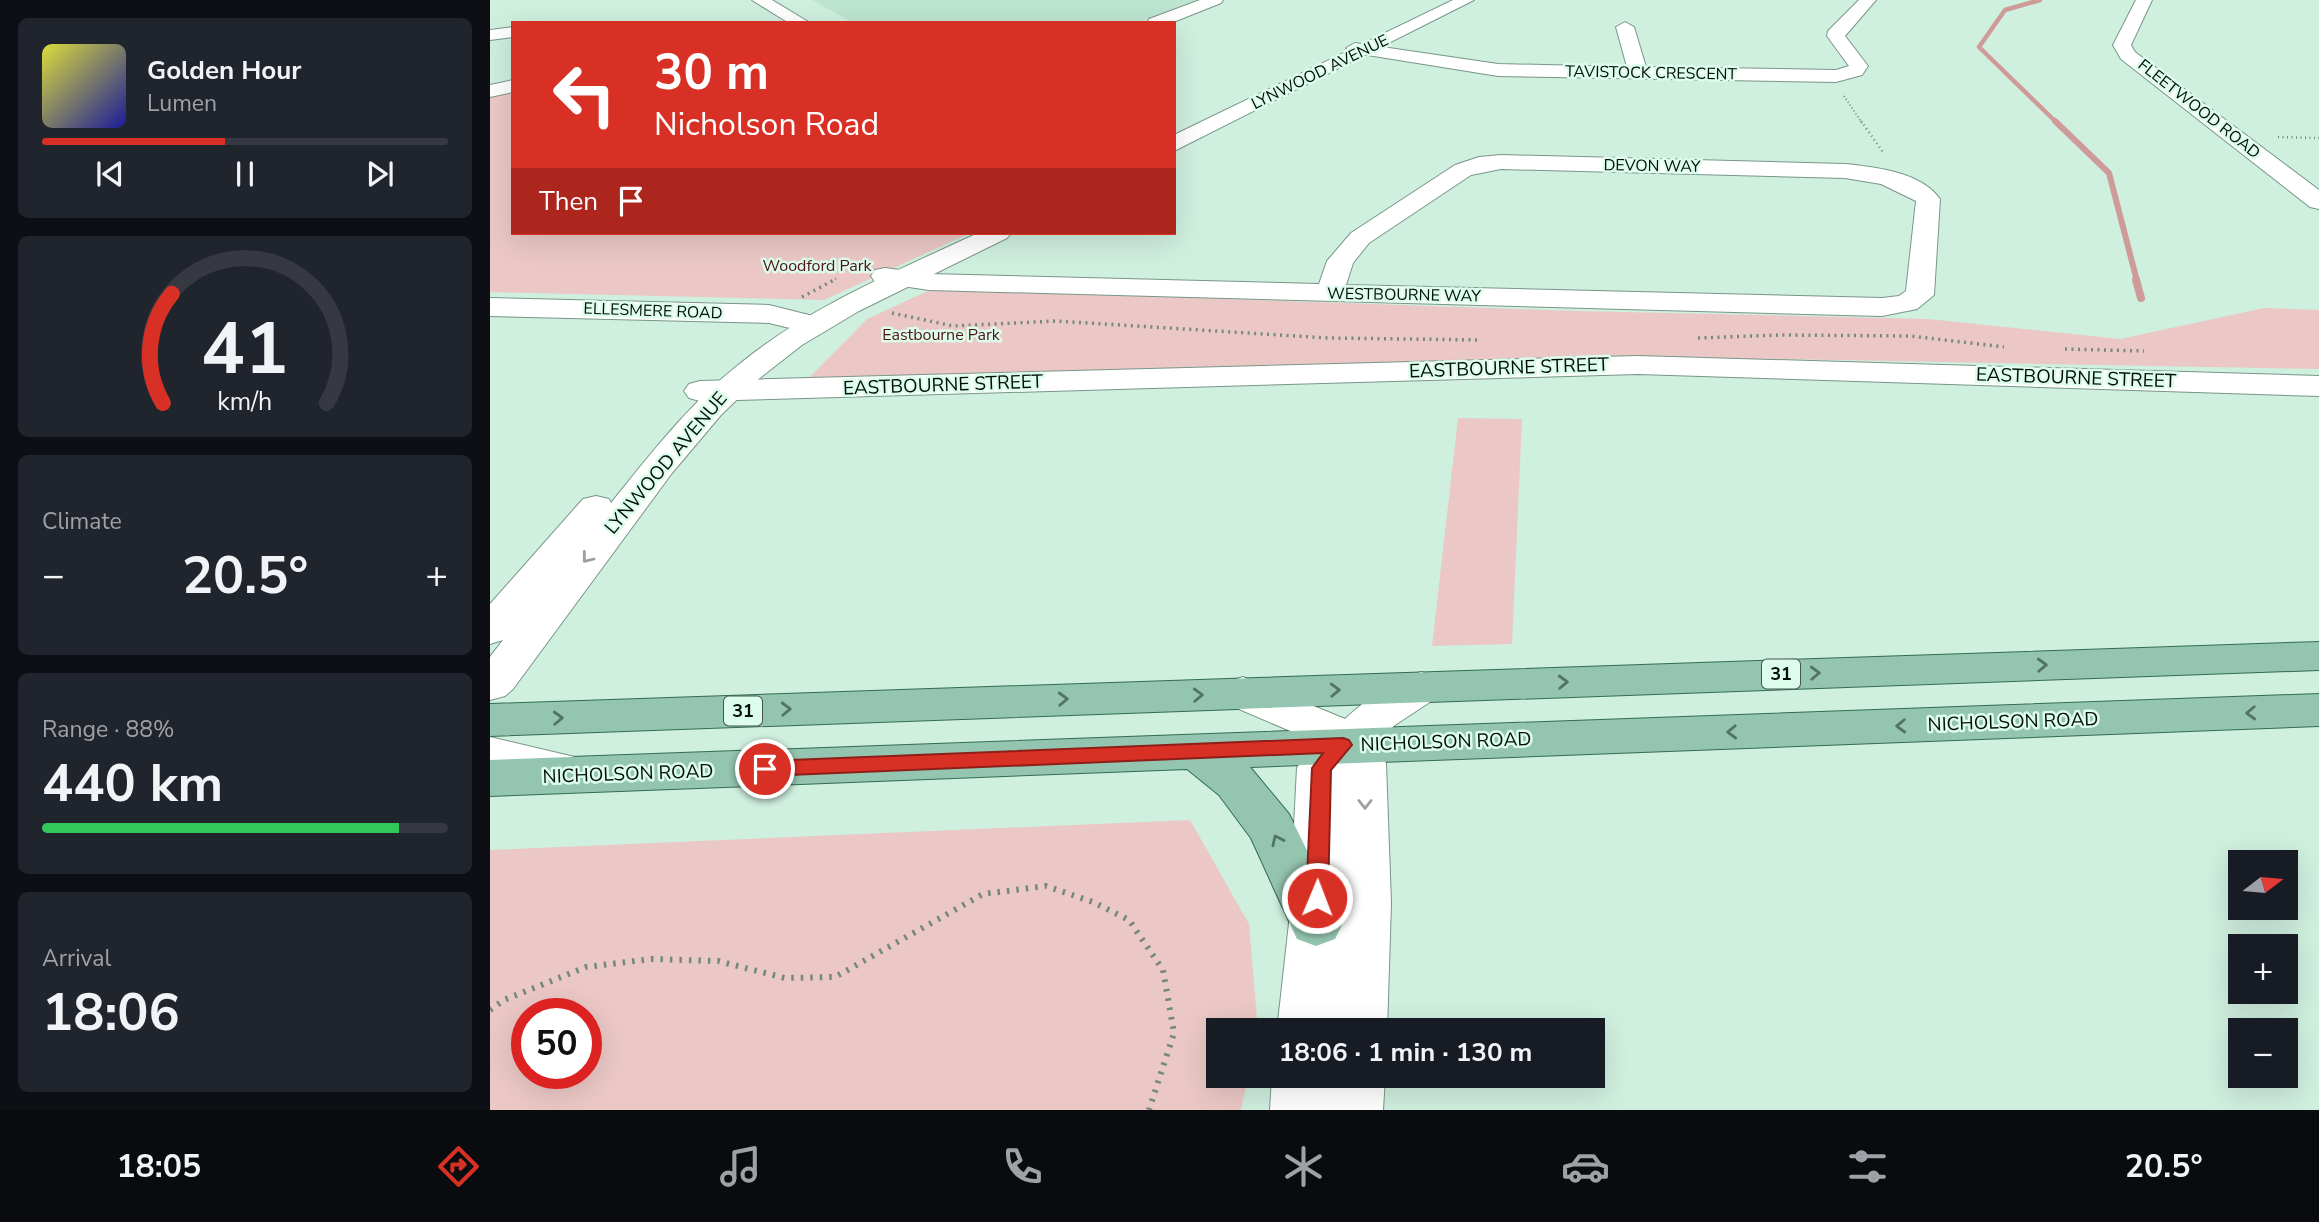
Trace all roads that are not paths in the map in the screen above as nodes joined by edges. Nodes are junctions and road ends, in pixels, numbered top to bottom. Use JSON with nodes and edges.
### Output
{"nodes":[{"id":1,"x":761,"y":0,"type":"edge"},
{"id":2,"x":1215,"y":0,"type":"edge"},
{"id":3,"x":1460,"y":0,"type":"edge"},
{"id":4,"x":2144,"y":0,"type":"edge"},
{"id":5,"x":1843,"y":1,"type":"edge"},
{"id":6,"x":1866,"y":2,"type":"edge"},
{"id":7,"x":797,"y":21,"type":"edge"},
{"id":8,"x":1160,"y":21,"type":"edge"},
{"id":9,"x":1625,"y":27,"type":"dead end"},
{"id":10,"x":511,"y":33,"type":"edge"},
{"id":11,"x":490,"y":35,"type":"edge"},
{"id":12,"x":1361,"y":49,"type":"junction"},
{"id":13,"x":1638,"y":73,"type":"junction"},
{"id":14,"x":511,"y":86,"type":"edge"},
{"id":15,"x":490,"y":91,"type":"edge"},
{"id":16,"x":1176,"y":135,"type":"edge"},
{"id":17,"x":1176,"y":143,"type":"edge"},
{"id":18,"x":1930,"y":171,"type":"dead end"},
{"id":19,"x":1895,"y":179,"type":"junction"},
{"id":20,"x":2319,"y":202,"type":"edge"},
{"id":21,"x":971,"y":235,"type":"edge"},
{"id":22,"x":993,"y":235,"type":"edge"},
{"id":23,"x":894,"y":278,"type":"junction"},
{"id":24,"x":1330,"y":293,"type":"junction"},
{"id":25,"x":1920,"y":295,"type":"joint"},
{"id":26,"x":490,"y":307,"type":"edge"},
{"id":27,"x":805,"y":314,"type":"junction"},
{"id":28,"x":2319,"y":386,"type":"edge"},
{"id":29,"x":712,"y":391,"type":"junction"},
{"id":30,"x":490,"y":630,"type":"edge"},
{"id":31,"x":2319,"y":656,"type":"edge"},
{"id":32,"x":490,"y":684,"type":"edge"},
{"id":33,"x":1421,"y":687,"type":"junction"},
{"id":34,"x":1243,"y":693,"type":"junction"},
{"id":35,"x":2319,"y":710,"type":"edge"},
{"id":36,"x":490,"y":720,"type":"edge"},
{"id":37,"x":1343,"y":745,"type":"junction"},
{"id":38,"x":1195,"y":751,"type":"junction"},
{"id":39,"x":490,"y":754,"type":"edge"},
{"id":40,"x":581,"y":775,"type":"junction"},
{"id":41,"x":490,"y":778,"type":"edge"},
{"id":42,"x":1317,"y":923,"type":"junction"},
{"id":43,"x":1307,"y":1018,"type":"edge"},
{"id":44,"x":1359,"y":1018,"type":"edge"},
{"id":45,"x":1301,"y":1088,"type":"edge"},
{"id":46,"x":1354,"y":1088,"type":"edge"},
{"id":47,"x":1300,"y":1110,"type":"edge"},
{"id":48,"x":1353,"y":1110,"type":"edge"}],
"edges":[{"from":1,"to":7,"type":"street"},
{"from":2,"to":8,"type":"street"},
{"from":3,"to":12,"type":"street","name":"LYNWOOD AVENUE"},
{"from":4,"to":20,"type":"street","name":"FLEETWOOD ROAD"},
{"from":5,"to":6,"type":"street"},
{"from":6,"to":13,"type":"street","name":"TAVISTOCK CRESCENT"},
{"from":9,"to":13,"type":"street"},
{"from":10,"to":11,"type":"street"},
{"from":12,"to":13,"type":"street","name":"TAVISTOCK CRESCENT"},
{"from":12,"to":16,"type":"street","name":"LYNWOOD AVENUE"},
{"from":12,"to":17,"type":"street","name":"LYNWOOD AVENUE"},
{"from":14,"to":15,"type":"street"},
{"from":18,"to":19,"type":"street"},
{"from":19,"to":24,"type":"street","name":"DEVON WAY"},
{"from":19,"to":25,"type":"street","name":"DEVON WAY"},
{"from":21,"to":23,"type":"street","name":"LYNWOOD AVENUE"},
{"from":22,"to":23,"type":"street","name":"LYNWOOD AVENUE"},
{"from":23,"to":24,"type":"street","name":"WESTBOURNE WAY"},
{"from":23,"to":27,"type":"street","name":"LYNWOOD AVENUE"},
{"from":24,"to":25,"type":"street","name":"WESTBOURNE WAY"},
{"from":26,"to":27,"type":"street","name":"ELLESMERE ROAD"},
{"from":27,"to":29,"type":"street","name":"LYNWOOD AVENUE"},
{"from":28,"to":29,"type":"street","name":"EASTBOURNE STREET"},
{"from":29,"to":30,"type":"street","name":"LYNWOOD AVENUE"},
{"from":29,"to":32,"type":"street","name":"LYNWOOD AVENUE","one_way":true},
{"from":33,"to":31,"type":"main road","number":"31","one_way":true},
{"from":34,"to":33,"type":"main road","number":"31","one_way":true},
{"from":33,"to":37,"type":"street"},
{"from":36,"to":34,"type":"main road","number":"31","one_way":true},
{"from":34,"to":37,"type":"street"},
{"from":35,"to":37,"type":"main road","name":"NICHOLSON ROAD","one_way":true},
{"from":37,"to":38,"type":"main road","name":"NICHOLSON ROAD"},
{"from":37,"to":42,"type":"street"},
{"from":37,"to":44,"type":"street","one_way":true},
{"from":38,"to":40,"type":"main road","name":"NICHOLSON ROAD"},
{"from":42,"to":38,"type":"main road","one_way":true},
{"from":39,"to":40,"type":"street"},
{"from":40,"to":41,"type":"main road","name":"NICHOLSON ROAD"},
{"from":42,"to":43,"type":"street"},
{"from":45,"to":47,"type":"street"},
{"from":46,"to":48,"type":"street"}]}
